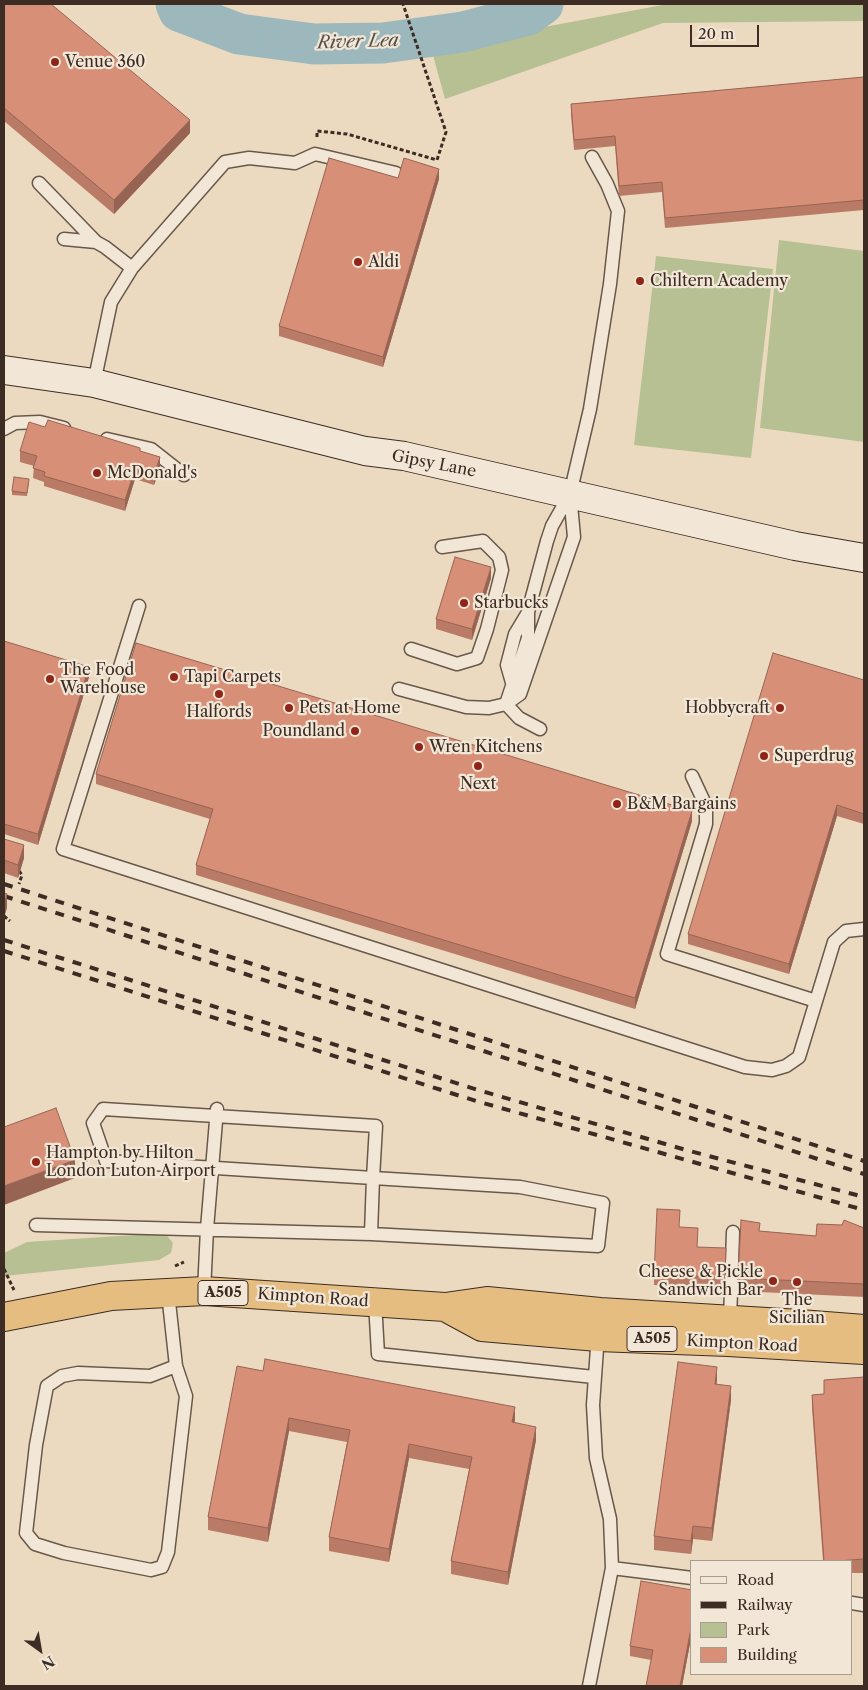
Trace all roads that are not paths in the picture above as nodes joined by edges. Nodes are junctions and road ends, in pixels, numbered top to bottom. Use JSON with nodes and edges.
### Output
{"nodes":[{"id":1,"x":592,"y":157,"type":"dead end"},
{"id":2,"x":396,"y":173,"type":"dead end"},
{"id":3,"x":39,"y":184,"type":"dead end"},
{"id":4,"x":64,"y":239,"type":"dead end"},
{"id":5,"x":96,"y":242,"type":"junction"},
{"id":6,"x":132,"y":268,"type":"junction"},
{"id":7,"x":4,"y":370,"type":"edge"},
{"id":8,"x":94,"y":383,"type":"junction"},
{"id":9,"x":7,"y":426,"type":"edge"},
{"id":10,"x":77,"y":431,"type":"edge"},
{"id":11,"x":96,"y":436,"type":"edge"},
{"id":12,"x":184,"y":475,"type":"dead end"},
{"id":13,"x":570,"y":494,"type":"junction"},
{"id":14,"x":442,"y":547,"type":"dead end"},
{"id":15,"x":864,"y":558,"type":"edge"},
{"id":16,"x":139,"y":606,"type":"dead end"},
{"id":17,"x":411,"y":649,"type":"dead end"},
{"id":18,"x":399,"y":689,"type":"dead end"},
{"id":19,"x":506,"y":704,"type":"junction"},
{"id":20,"x":540,"y":729,"type":"dead end"},
{"id":21,"x":692,"y":776,"type":"dead end"},
{"id":22,"x":864,"y":929,"type":"edge"},
{"id":23,"x":816,"y":1000,"type":"junction"},
{"id":24,"x":217,"y":1112,"type":"junction"},
{"id":25,"x":213,"y":1168,"type":"junction"},
{"id":26,"x":373,"y":1178,"type":"junction"},
{"id":27,"x":36,"y":1224,"type":"dead end"},
{"id":28,"x":207,"y":1228,"type":"junction"},
{"id":29,"x":733,"y":1232,"type":"dead end"},
{"id":30,"x":371,"y":1234,"type":"junction"},
{"id":31,"x":204,"y":1291,"type":"junction"},
{"id":32,"x":168,"y":1293,"type":"junction"},
{"id":33,"x":375,"y":1302,"type":"junction"},
{"id":34,"x":4,"y":1318,"type":"edge"},
{"id":35,"x":730,"y":1320,"type":"junction"},
{"id":36,"x":599,"y":1325,"type":"junction"},
{"id":37,"x":864,"y":1329,"type":"edge"},
{"id":38,"x":864,"y":1350,"type":"edge"},
{"id":39,"x":176,"y":1366,"type":"junction"},
{"id":40,"x":594,"y":1377,"type":"junction"},
{"id":41,"x":612,"y":1568,"type":"junction"},
{"id":42,"x":690,"y":1578,"type":"edge"},
{"id":43,"x":588,"y":1686,"type":"edge"}],
"edges":[{"from":1,"to":13,"type":"lane"},
{"from":2,"to":6,"type":"lane"},
{"from":3,"to":5,"type":"lane"},
{"from":4,"to":5,"type":"lane"},
{"from":5,"to":6,"type":"lane"},
{"from":6,"to":8,"type":"lane"},
{"from":7,"to":8,"type":"main road","name":"Gipsy Lane"},
{"from":8,"to":13,"type":"main road","name":"Gipsy Lane"},
{"from":9,"to":10,"type":"lane"},
{"from":11,"to":12,"type":"lane"},
{"from":13,"to":15,"type":"main road","name":"Gipsy Lane"},
{"from":13,"to":19,"type":"lane"},
{"from":13,"to":19,"type":"lane"},
{"from":14,"to":17,"type":"lane"},
{"from":16,"to":23,"type":"lane"},
{"from":18,"to":19,"type":"lane"},
{"from":19,"to":20,"type":"lane"},
{"from":21,"to":23,"type":"lane"},
{"from":22,"to":23,"type":"lane"},
{"from":24,"to":25,"type":"lane"},
{"from":24,"to":25,"type":"lane"},
{"from":24,"to":26,"type":"lane"},
{"from":25,"to":26,"type":"lane"},
{"from":25,"to":28,"type":"lane"},
{"from":26,"to":30,"type":"lane"},
{"from":26,"to":30,"type":"lane"},
{"from":27,"to":28,"type":"lane"},
{"from":28,"to":30,"type":"lane"},
{"from":28,"to":31,"type":"lane"},
{"from":29,"to":35,"type":"lane"},
{"from":31,"to":32,"type":"highway","name":"Kimpton Road","number":"A505"},
{"from":31,"to":33,"type":"highway","name":"Kimpton Road","number":"A505"},
{"from":32,"to":34,"type":"highway","name":"Kimpton Road","number":"A505"},
{"from":32,"to":39,"type":"lane"},
{"from":33,"to":36,"type":"highway","name":"Kimpton Road","number":"A505"},
{"from":33,"to":40,"type":"lane"},
{"from":35,"to":36,"type":"highway","name":"Kimpton Road","number":"A505"},
{"from":35,"to":37,"type":"highway","name":"Kimpton Road","number":"A505"},
{"from":36,"to":38,"type":"highway","name":"Kimpton Road","number":"A505"},
{"from":36,"to":40,"type":"lane"},
{"from":39,"to":39,"type":"lane"},
{"from":40,"to":41,"type":"lane"},
{"from":41,"to":42,"type":"lane"},
{"from":41,"to":43,"type":"lane"}]}
